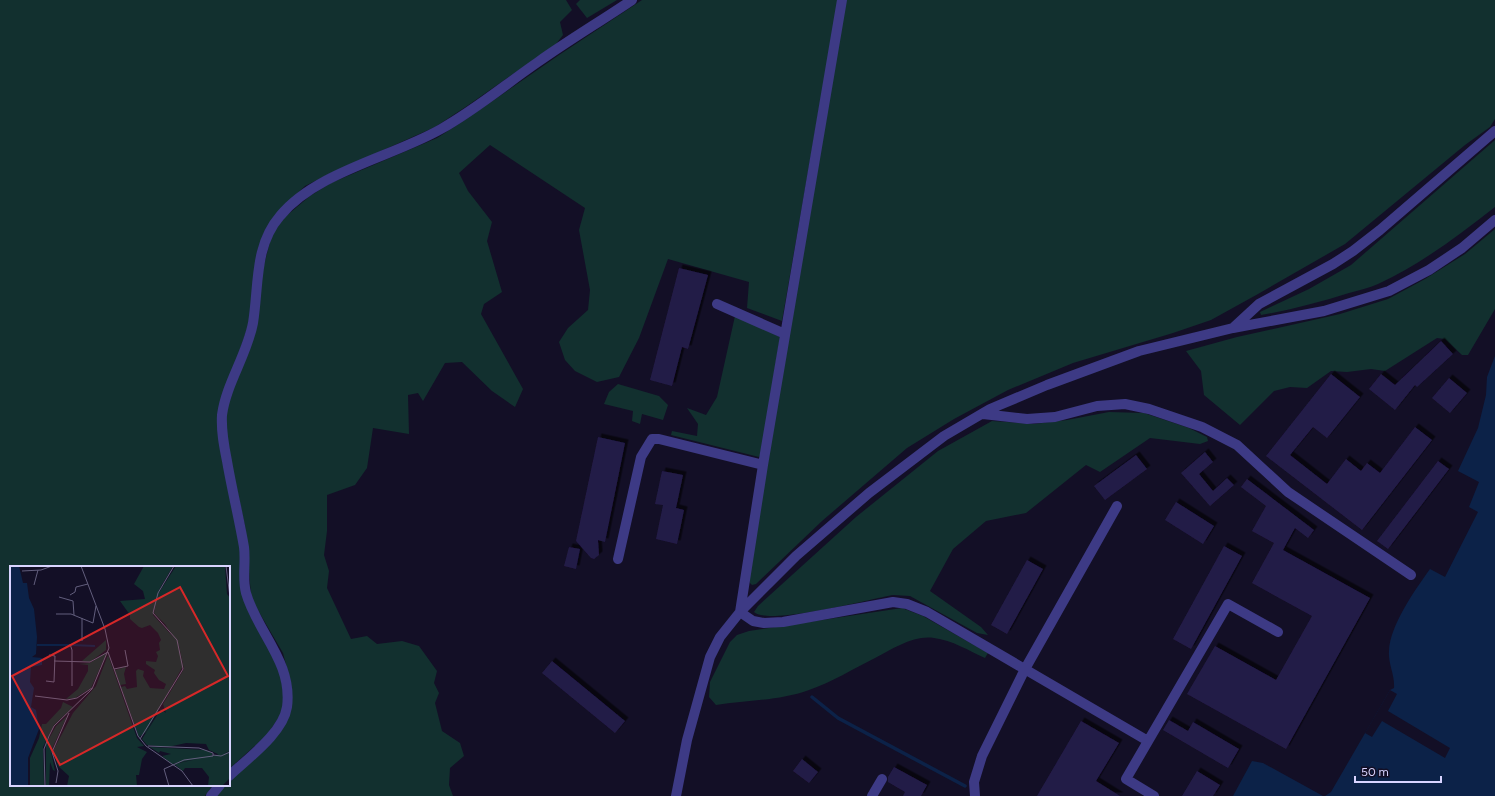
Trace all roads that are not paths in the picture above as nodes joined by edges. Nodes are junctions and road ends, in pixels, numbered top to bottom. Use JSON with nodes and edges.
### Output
{"nodes":[{"id":1,"x":632,"y":0,"type":"edge"},
{"id":2,"x":842,"y":0,"type":"edge"},
{"id":3,"x":1495,"y":131,"type":"edge"},
{"id":4,"x":1495,"y":220,"type":"edge"},
{"id":5,"x":717,"y":304,"type":"dead end"},
{"id":6,"x":1233,"y":328,"type":"junction"},
{"id":7,"x":785,"y":334,"type":"junction"},
{"id":8,"x":983,"y":414,"type":"junction"},
{"id":9,"x":763,"y":465,"type":"junction"},
{"id":10,"x":1117,"y":506,"type":"dead end"},
{"id":11,"x":618,"y":559,"type":"dead end"},
{"id":12,"x":1411,"y":575,"type":"dead end"},
{"id":13,"x":740,"y":612,"type":"junction"},
{"id":14,"x":1278,"y":632,"type":"dead end"},
{"id":15,"x":1025,"y":669,"type":"junction"},
{"id":16,"x":1148,"y":740,"type":"junction"},
{"id":17,"x":230,"y":775,"type":"edge"},
{"id":18,"x":882,"y":779,"type":"dead end"},
{"id":19,"x":219,"y":786,"type":"edge"},
{"id":20,"x":211,"y":796,"type":"edge"},
{"id":21,"x":676,"y":796,"type":"edge"},
{"id":22,"x":872,"y":796,"type":"edge"},
{"id":23,"x":975,"y":796,"type":"edge"},
{"id":24,"x":1154,"y":796,"type":"edge"}],
"edges":[{"from":1,"to":17,"type":"street"},
{"from":2,"to":7,"type":"street"},
{"from":3,"to":6,"type":"street"},
{"from":4,"to":6,"type":"street"},
{"from":5,"to":7,"type":"street"},
{"from":6,"to":8,"type":"street"},
{"from":7,"to":9,"type":"street"},
{"from":8,"to":12,"type":"street"},
{"from":8,"to":13,"type":"street"},
{"from":9,"to":11,"type":"street"},
{"from":9,"to":13,"type":"street"},
{"from":10,"to":15,"type":"street"},
{"from":13,"to":15,"type":"street"},
{"from":13,"to":21,"type":"street"},
{"from":14,"to":16,"type":"street"},
{"from":15,"to":16,"type":"street"},
{"from":15,"to":23,"type":"street"},
{"from":16,"to":24,"type":"street"},
{"from":18,"to":22,"type":"street"},
{"from":19,"to":20,"type":"street"}]}
